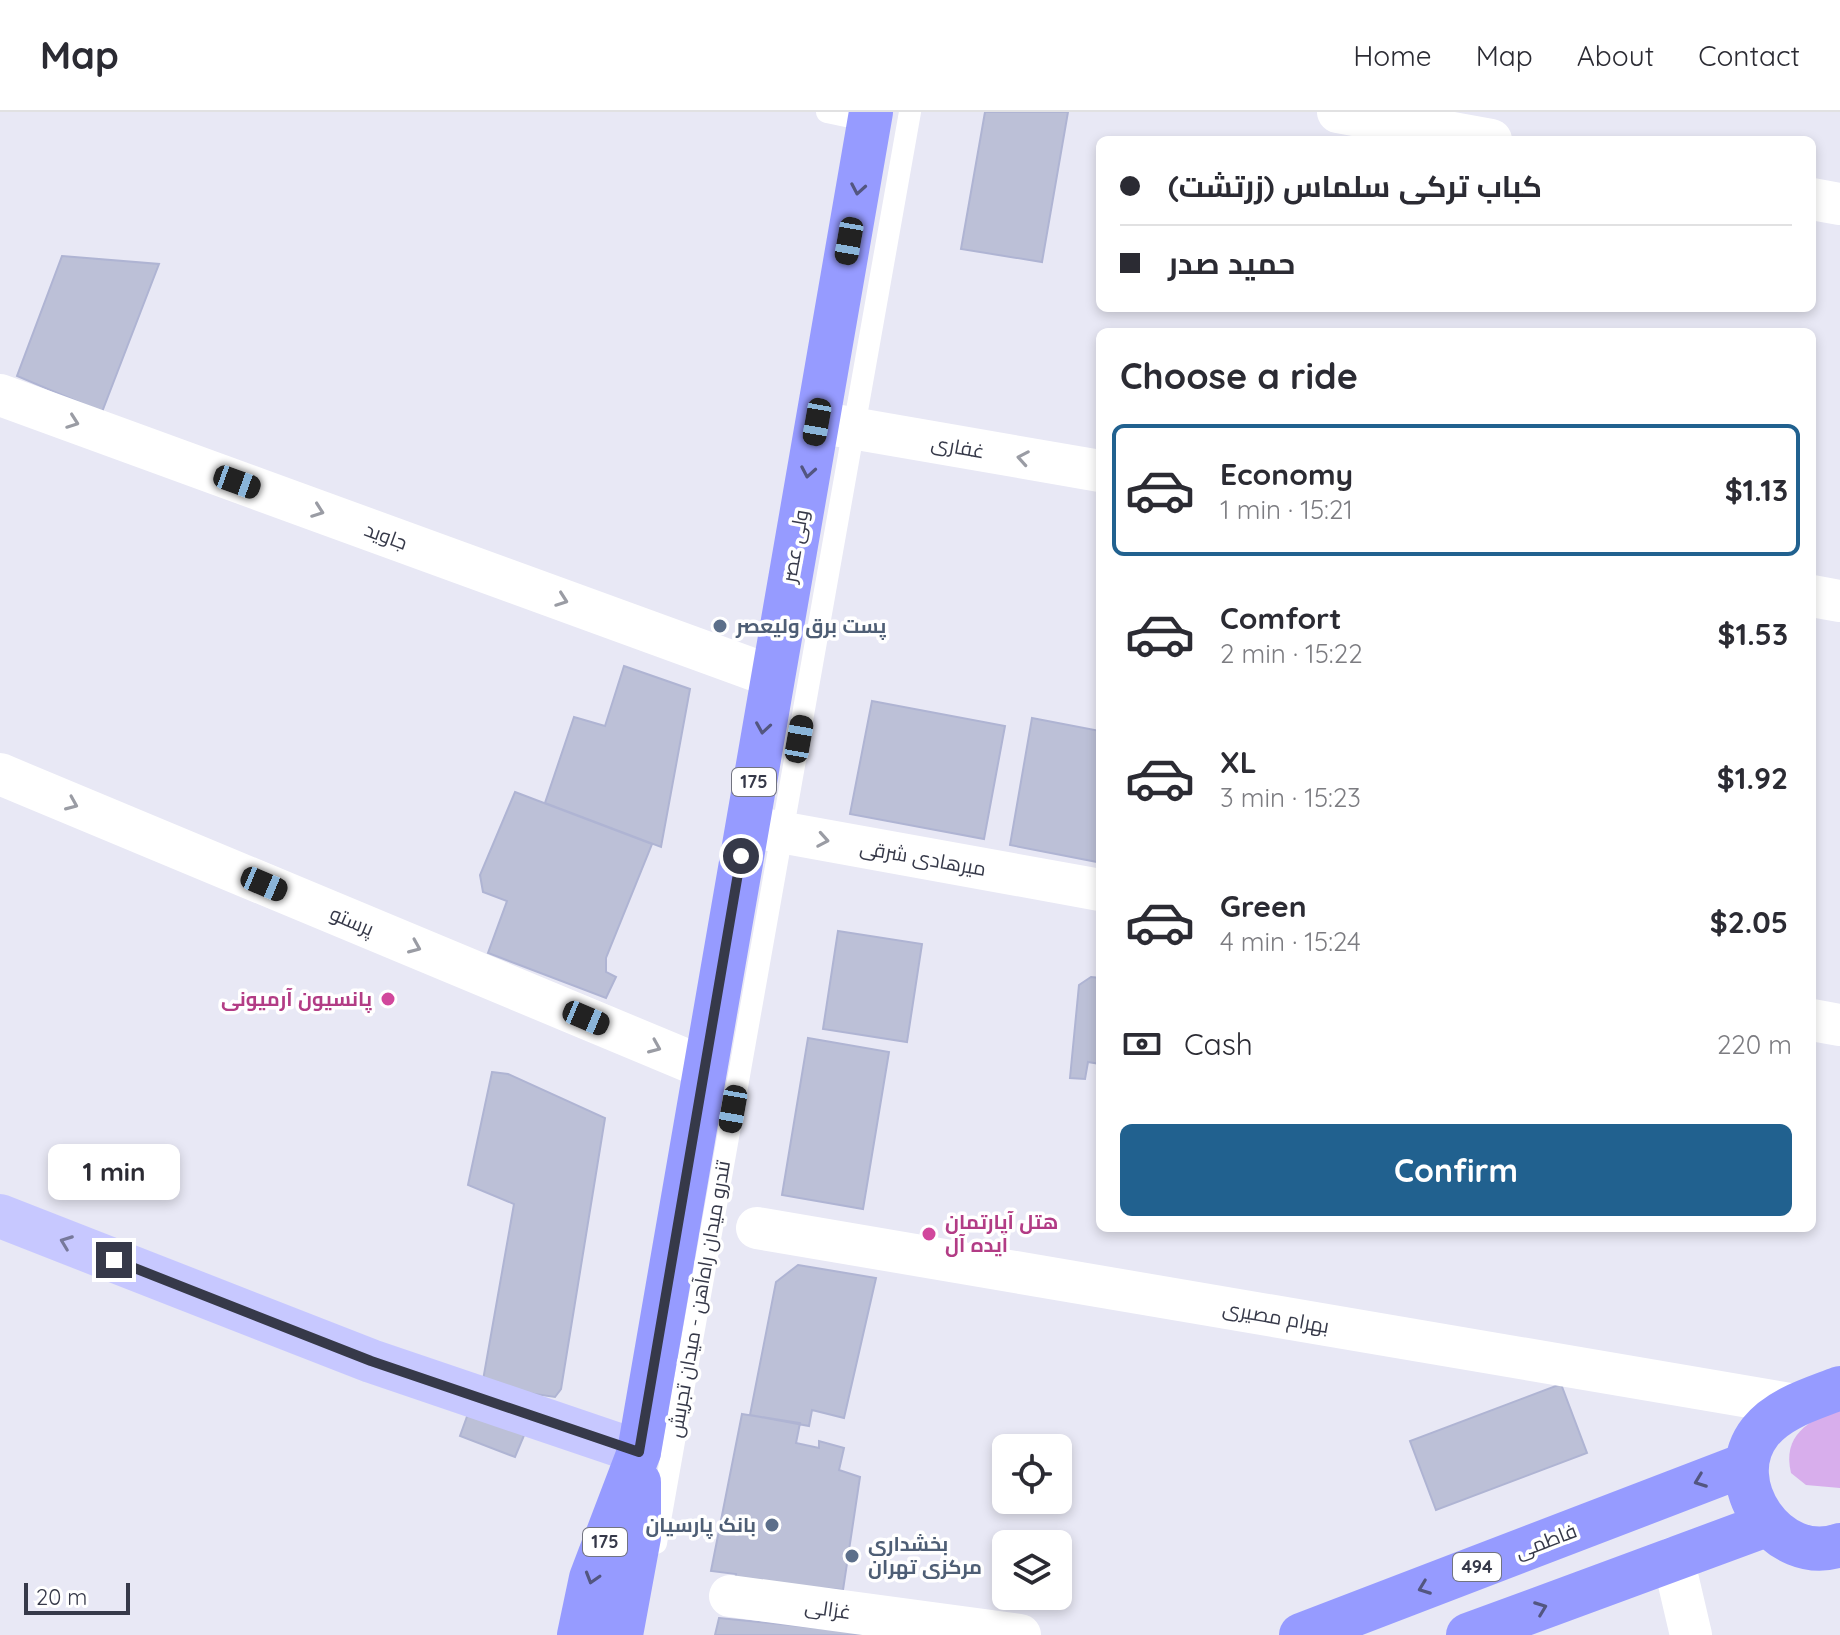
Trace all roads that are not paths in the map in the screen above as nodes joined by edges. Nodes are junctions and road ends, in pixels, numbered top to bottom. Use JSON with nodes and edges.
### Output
{"nodes":[{"id":1,"x":827,"y":112,"type":"edge"},
{"id":2,"x":1338,"y":112,"type":"edge"},
{"id":3,"x":884,"y":115,"type":"edge"},
{"id":4,"x":1469,"y":136,"type":"edge"},
{"id":5,"x":1816,"y":200,"type":"edge"},
{"id":6,"x":1840,"y":204,"type":"edge"},
{"id":7,"x":0,"y":395,"type":"edge"},
{"id":8,"x":835,"y":425,"type":"junction"},
{"id":9,"x":1096,"y":470,"type":"edge"},
{"id":10,"x":1816,"y":597,"type":"edge"},
{"id":11,"x":1840,"y":601,"type":"edge"},
{"id":12,"x":771,"y":676,"type":"junction"},
{"id":13,"x":0,"y":774,"type":"edge"},
{"id":14,"x":764,"y":829,"type":"junction"},
{"id":15,"x":1096,"y":889,"type":"edge"},
{"id":16,"x":1816,"y":1021,"type":"edge"},
{"id":17,"x":1840,"y":1025,"type":"edge"},
{"id":18,"x":703,"y":1067,"type":"junction"},
{"id":19,"x":0,"y":1216,"type":"edge"},
{"id":20,"x":757,"y":1228,"type":"dead end"},
{"id":21,"x":1840,"y":1388,"type":"edge"},
{"id":22,"x":1796,"y":1405,"type":"junction"},
{"id":23,"x":639,"y":1452,"type":"junction"},
{"id":24,"x":1747,"y":1464,"type":"junction"},
{"id":25,"x":1653,"y":1499,"type":"junction"},
{"id":26,"x":1766,"y":1525,"type":"junction"},
{"id":27,"x":1840,"y":1545,"type":"edge"},
{"id":28,"x":1673,"y":1558,"type":"junction"},
{"id":29,"x":730,"y":1596,"type":"dead end"},
{"id":30,"x":579,"y":1635,"type":"edge"},
{"id":31,"x":621,"y":1635,"type":"edge"},
{"id":32,"x":640,"y":1635,"type":"edge"},
{"id":33,"x":1020,"y":1635,"type":"edge"},
{"id":34,"x":1301,"y":1635,"type":"edge"},
{"id":35,"x":1468,"y":1635,"type":"edge"},
{"id":36,"x":1691,"y":1635,"type":"edge"}],
"edges":[{"from":1,"to":3,"type":"lane"},
{"from":2,"to":4,"type":"street"},
{"from":3,"to":8,"type":"main road","name":"ولی عصر","number":"175"},
{"from":5,"to":6,"type":"street"},
{"from":7,"to":12,"type":"street","name":"جاوید","one_way":true},
{"from":9,"to":8,"type":"street","name":"غفاری","one_way":true},
{"from":8,"to":12,"type":"main road","name":"ولی عصر","number":"175","one_way":true},
{"from":8,"to":14,"type":"lane","name":"تندرو میدان راه‌آهن - میدان تجریش"},
{"from":10,"to":11,"type":"street"},
{"from":12,"to":14,"type":"main road","name":"ولی عصر","number":"175","one_way":true},
{"from":13,"to":18,"type":"street","name":"پرستو","one_way":true},
{"from":14,"to":15,"type":"street","name":"میرهادی شرقی","one_way":true},
{"from":14,"to":18,"type":"main road","name":"ولی عصر","number":"175"},
{"from":14,"to":32,"type":"lane","name":"تندرو میدان راه‌آهن - میدان تجریش"},
{"from":16,"to":17,"type":"street"},
{"from":18,"to":23,"type":"main road","name":"ولی عصر","number":"175"},
{"from":23,"to":19,"type":"street","one_way":true},
{"from":20,"to":22,"type":"street","name":"بهرام مصیری"},
{"from":21,"to":22,"type":"main road"},
{"from":22,"to":24,"type":"main road"},
{"from":23,"to":30,"type":"main road","name":"ولی عصر","number":"175","one_way":true},
{"from":23,"to":31,"type":"main road"},
{"from":24,"to":25,"type":"main road","name":"فاطمی","number":"494","one_way":true},
{"from":24,"to":26,"type":"main road"},
{"from":25,"to":28,"type":"main road"},
{"from":25,"to":34,"type":"main road","name":"فاطمی","number":"494","one_way":true},
{"from":26,"to":27,"type":"main road"},
{"from":26,"to":28,"type":"main road"},
{"from":35,"to":28,"type":"main road","one_way":true},
{"from":28,"to":36,"type":"street"},
{"from":29,"to":33,"type":"street","name":"غزالی"}]}
